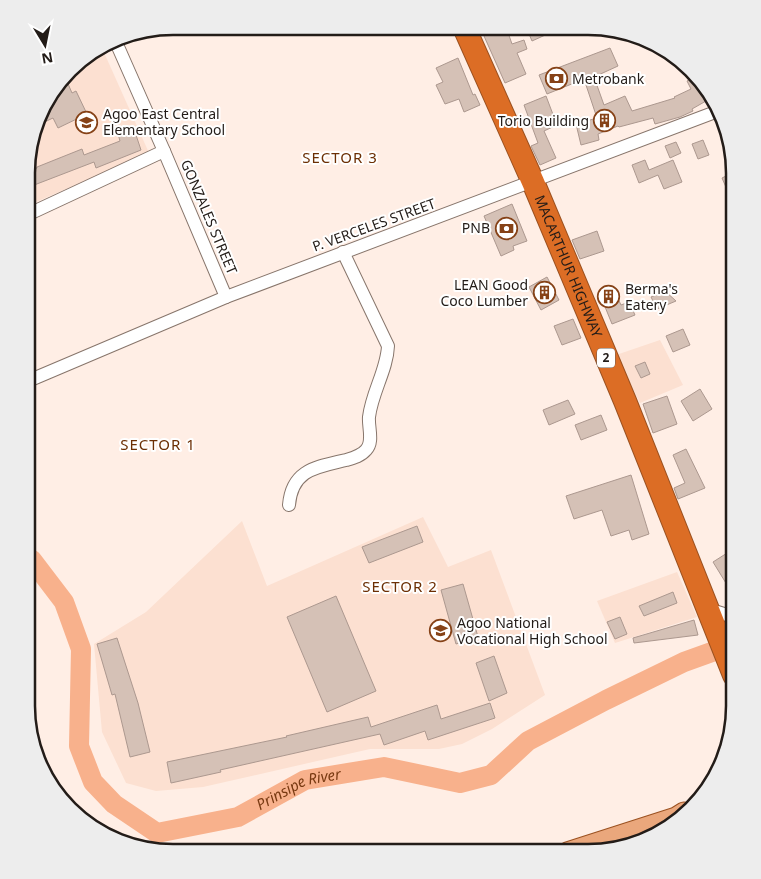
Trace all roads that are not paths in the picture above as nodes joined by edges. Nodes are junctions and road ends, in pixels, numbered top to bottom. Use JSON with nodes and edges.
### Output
{"nodes":[{"id":1,"x":468,"y":35,"type":"edge"},
{"id":2,"x":118,"y":47,"type":"edge"},
{"id":3,"x":712,"y":113,"type":"edge"},
{"id":4,"x":164,"y":151,"type":"junction"},
{"id":5,"x":534,"y":182,"type":"junction"},
{"id":6,"x":35,"y":211,"type":"edge"},
{"id":7,"x":343,"y":252,"type":"junction"},
{"id":8,"x":226,"y":297,"type":"junction"},
{"id":9,"x":35,"y":378,"type":"edge"},
{"id":10,"x":289,"y":505,"type":"dead end"},
{"id":11,"x":719,"y":617,"type":"edge"},
{"id":12,"x":726,"y":644,"type":"edge"},
{"id":13,"x":663,"y":821,"type":"edge"},
{"id":14,"x":592,"y":844,"type":"edge"}],
"edges":[{"from":1,"to":5,"type":"highway","name":"MACARTHUR HIGHWAY","number":"2"},
{"from":2,"to":4,"type":"street","name":"GONZALES STREET"},
{"from":3,"to":5,"type":"street","name":"P. VERCELES STREET"},
{"from":4,"to":6,"type":"street"},
{"from":4,"to":8,"type":"street","name":"GONZALES STREET"},
{"from":5,"to":7,"type":"street","name":"P. VERCELES STREET"},
{"from":5,"to":11,"type":"highway","name":"MACARTHUR HIGHWAY","number":"2"},
{"from":7,"to":8,"type":"street","name":"P. VERCELES STREET"},
{"from":7,"to":10,"type":"street"},
{"from":8,"to":9,"type":"street","name":"P. VERCELES STREET"},
{"from":11,"to":12,"type":"highway","name":"MACARTHUR HIGHWAY","number":"2"},
{"from":13,"to":14,"type":"main road"}]}
